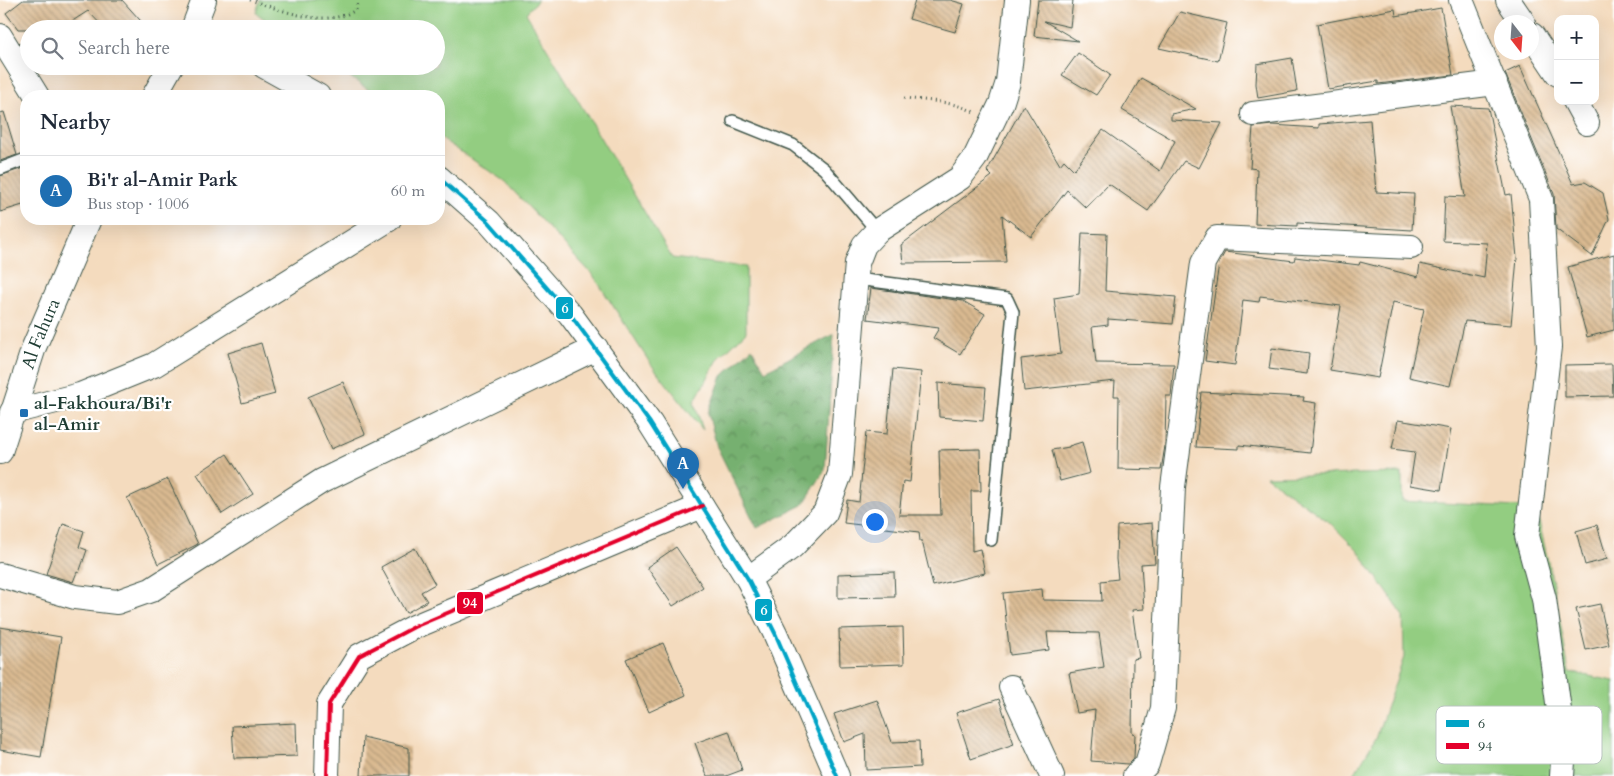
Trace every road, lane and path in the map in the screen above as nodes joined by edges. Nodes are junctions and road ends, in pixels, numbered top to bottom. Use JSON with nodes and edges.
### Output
{"nodes":[{"id":1,"x":204,"y":0,"type":"edge"},
{"id":2,"x":250,"y":0,"type":"edge"},
{"id":3,"x":358,"y":0,"type":"edge"},
{"id":4,"x":1017,"y":0,"type":"edge"},
{"id":5,"x":1461,"y":0,"type":"edge"},
{"id":6,"x":1508,"y":0,"type":"edge"},
{"id":7,"x":1518,"y":15,"type":"edge"},
{"id":8,"x":197,"y":20,"type":"edge"},
{"id":9,"x":0,"y":36,"type":"edge"},
{"id":10,"x":1539,"y":46,"type":"edge"},
{"id":11,"x":20,"y":68,"type":"edge"},
{"id":12,"x":1554,"y":68,"type":"edge"},
{"id":13,"x":24,"y":75,"type":"edge"},
{"id":14,"x":166,"y":75,"type":"edge"},
{"id":15,"x":280,"y":75,"type":"edge"},
{"id":16,"x":1495,"y":84,"type":"junction"},
{"id":17,"x":33,"y":90,"type":"edge"},
{"id":18,"x":157,"y":90,"type":"edge"},
{"id":19,"x":307,"y":90,"type":"edge"},
{"id":20,"x":904,"y":98,"type":"dead end"},
{"id":21,"x":1577,"y":105,"type":"edge"},
{"id":22,"x":1253,"y":114,"type":"dead end"},
{"id":23,"x":733,"y":121,"type":"dead end"},
{"id":24,"x":992,"y":122,"type":"junction"},
{"id":25,"x":1587,"y":123,"type":"dead end"},
{"id":26,"x":20,"y":161,"type":"edge"},
{"id":27,"x":0,"y":169,"type":"edge"},
{"id":28,"x":445,"y":186,"type":"edge"},
{"id":29,"x":86,"y":225,"type":"edge"},
{"id":30,"x":380,"y":225,"type":"edge"},
{"id":31,"x":877,"y":231,"type":"junction"},
{"id":32,"x":1411,"y":247,"type":"dead end"},
{"id":33,"x":857,"y":279,"type":"junction"},
{"id":34,"x":596,"y":348,"type":"junction"},
{"id":35,"x":12,"y":412,"type":"junction"},
{"id":36,"x":0,"y":452,"type":"edge"},
{"id":37,"x":702,"y":506,"type":"junction"},
{"id":38,"x":991,"y":540,"type":"dead end"},
{"id":39,"x":0,"y":575,"type":"edge"},
{"id":40,"x":748,"y":579,"type":"junction"},
{"id":41,"x":1011,"y":687,"type":"dead end"},
{"id":42,"x":1558,"y":706,"type":"edge"},
{"id":43,"x":327,"y":776,"type":"edge"},
{"id":44,"x":837,"y":776,"type":"edge"},
{"id":45,"x":1052,"y":776,"type":"edge"},
{"id":46,"x":1134,"y":776,"type":"edge"}],
"edges":[{"from":1,"to":8,"type":"street"},
{"from":2,"to":3,"type":"path"},
{"from":4,"to":24,"type":"street"},
{"from":5,"to":16,"type":"street"},
{"from":6,"to":7,"type":"street"},
{"from":9,"to":11,"type":"street"},
{"from":10,"to":12,"type":"street"},
{"from":13,"to":17,"type":"street"},
{"from":14,"to":18,"type":"street"},
{"from":15,"to":19,"type":"street"},
{"from":16,"to":22,"type":"street"},
{"from":16,"to":42,"type":"street"},
{"from":20,"to":24,"type":"path"},
{"from":21,"to":25,"type":"street"},
{"from":23,"to":31,"type":"lane"},
{"from":24,"to":31,"type":"street"},
{"from":26,"to":27,"type":"lane"},
{"from":28,"to":34,"type":"street"},
{"from":29,"to":35,"type":"street","name":"Al Fahura"},
{"from":30,"to":35,"type":"street"},
{"from":31,"to":33,"type":"street"},
{"from":32,"to":46,"type":"street"},
{"from":33,"to":38,"type":"lane"},
{"from":33,"to":40,"type":"street"},
{"from":34,"to":37,"type":"street"},
{"from":34,"to":39,"type":"street"},
{"from":35,"to":36,"type":"street","name":"Al Fahura"},
{"from":37,"to":40,"type":"street"},
{"from":37,"to":43,"type":"street"},
{"from":40,"to":44,"type":"street"},
{"from":41,"to":45,"type":"street"}]}
